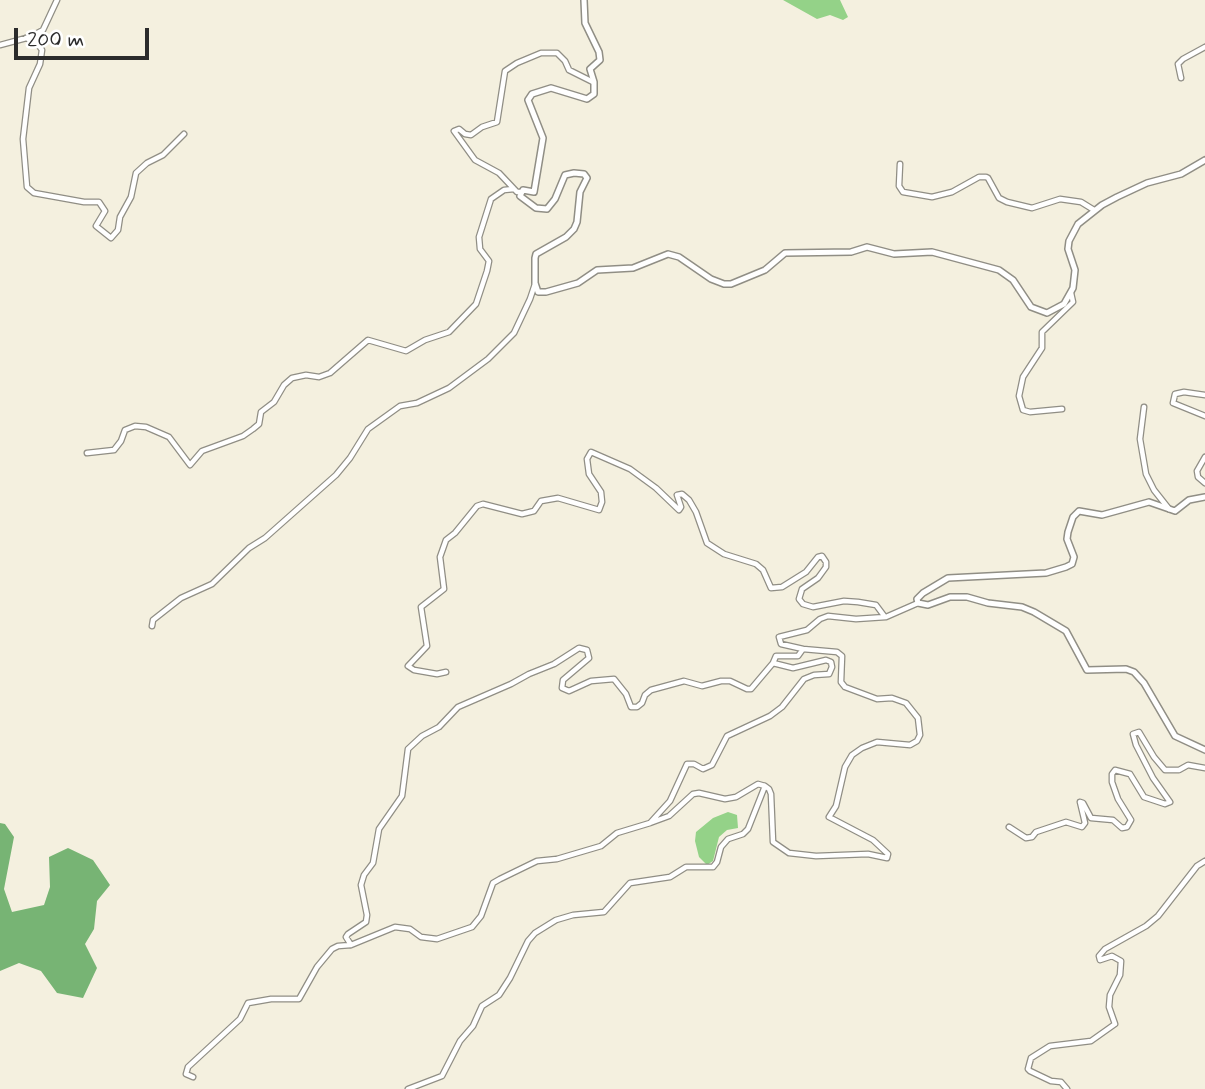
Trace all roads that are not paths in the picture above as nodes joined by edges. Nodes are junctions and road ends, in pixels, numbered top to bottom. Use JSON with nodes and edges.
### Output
{"nodes":[{"id":1,"x":57,"y":0,"type":"edge"},
{"id":2,"x":584,"y":0,"type":"edge"},
{"id":3,"x":26,"y":38,"type":"junction"},
{"id":4,"x":0,"y":42,"type":"edge"},
{"id":5,"x":1205,"y":47,"type":"edge"},
{"id":6,"x":1181,"y":78,"type":"dead end"},
{"id":7,"x":594,"y":82,"type":"junction"},
{"id":8,"x":184,"y":134,"type":"dead end"},
{"id":9,"x":1205,"y":160,"type":"edge"},
{"id":10,"x":900,"y":164,"type":"dead end"},
{"id":11,"x":514,"y":189,"type":"junction"},
{"id":12,"x":521,"y":192,"type":"junction"},
{"id":13,"x":1094,"y":210,"type":"junction"},
{"id":14,"x":535,"y":283,"type":"junction"},
{"id":15,"x":1071,"y":293,"type":"junction"},
{"id":16,"x":1205,"y":395,"type":"edge"},
{"id":17,"x":1144,"y":407,"type":"dead end"},
{"id":18,"x":1062,"y":409,"type":"dead end"},
{"id":19,"x":1205,"y":415,"type":"edge"},
{"id":20,"x":87,"y":453,"type":"dead end"},
{"id":21,"x":1205,"y":457,"type":"edge"},
{"id":22,"x":1205,"y":483,"type":"edge"},
{"id":23,"x":1205,"y":498,"type":"edge"},
{"id":24,"x":1169,"y":510,"type":"junction"},
{"id":25,"x":918,"y":603,"type":"junction"},
{"id":26,"x":886,"y":617,"type":"junction"},
{"id":27,"x":152,"y":626,"type":"dead end"},
{"id":28,"x":803,"y":649,"type":"junction"},
{"id":29,"x":773,"y":663,"type":"junction"},
{"id":30,"x":446,"y":672,"type":"dead end"},
{"id":31,"x":1205,"y":751,"type":"edge"},
{"id":32,"x":1205,"y":768,"type":"edge"},
{"id":33,"x":765,"y":786,"type":"junction"},
{"id":34,"x":650,"y":823,"type":"junction"},
{"id":35,"x":1009,"y":827,"type":"dead end"},
{"id":36,"x":1205,"y":861,"type":"edge"},
{"id":37,"x":351,"y":945,"type":"junction"},
{"id":38,"x":193,"y":1077,"type":"dead end"},
{"id":39,"x":408,"y":1089,"type":"edge"},
{"id":40,"x":1067,"y":1089,"type":"edge"}],
"edges":[{"from":1,"to":3,"type":"street"},
{"from":2,"to":7,"type":"street"},
{"from":3,"to":4,"type":"street"},
{"from":3,"to":8,"type":"street"},
{"from":5,"to":6,"type":"street"},
{"from":7,"to":11,"type":"street"},
{"from":7,"to":12,"type":"street"},
{"from":9,"to":13,"type":"street"},
{"from":10,"to":13,"type":"street"},
{"from":11,"to":12,"type":"street"},
{"from":11,"to":20,"type":"street"},
{"from":12,"to":14,"type":"street"},
{"from":13,"to":15,"type":"street"},
{"from":14,"to":15,"type":"street"},
{"from":14,"to":27,"type":"street"},
{"from":15,"to":18,"type":"street"},
{"from":16,"to":19,"type":"street"},
{"from":17,"to":24,"type":"street"},
{"from":21,"to":22,"type":"street"},
{"from":23,"to":24,"type":"street"},
{"from":24,"to":25,"type":"street"},
{"from":25,"to":26,"type":"street"},
{"from":25,"to":31,"type":"street"},
{"from":26,"to":28,"type":"street"},
{"from":26,"to":30,"type":"street"},
{"from":28,"to":29,"type":"street"},
{"from":28,"to":33,"type":"street"},
{"from":29,"to":34,"type":"street"},
{"from":29,"to":37,"type":"street"},
{"from":32,"to":35,"type":"street"},
{"from":33,"to":34,"type":"street"},
{"from":33,"to":39,"type":"street"},
{"from":34,"to":37,"type":"street"},
{"from":36,"to":40,"type":"street"},
{"from":37,"to":38,"type":"street"}]}
